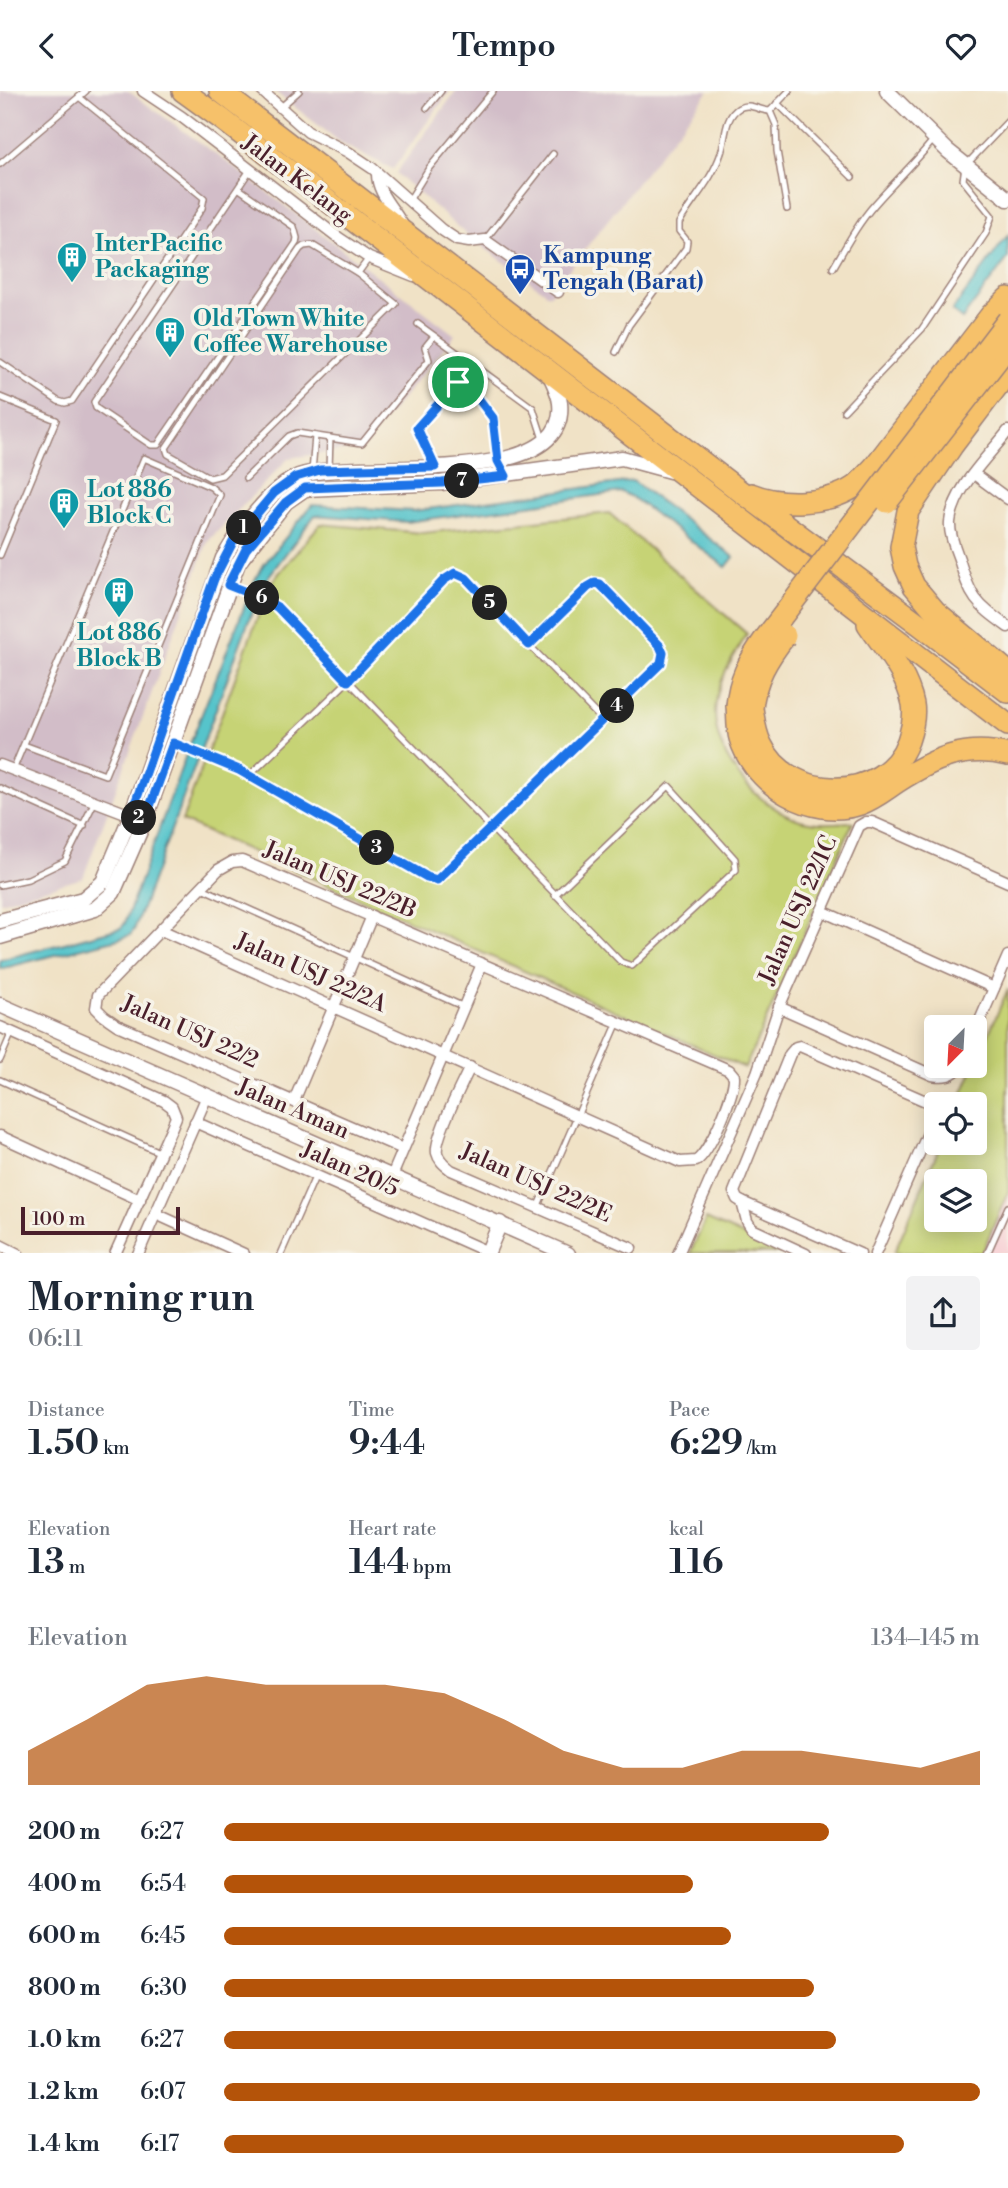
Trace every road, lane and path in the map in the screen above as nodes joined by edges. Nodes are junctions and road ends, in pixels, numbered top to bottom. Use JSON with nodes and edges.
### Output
{"nodes":[{"id":1,"x":86,"y":91,"type":"edge"},
{"id":2,"x":143,"y":91,"type":"edge"},
{"id":3,"x":183,"y":91,"type":"edge"},
{"id":4,"x":220,"y":91,"type":"edge"},
{"id":5,"x":262,"y":91,"type":"edge"},
{"id":6,"x":299,"y":91,"type":"edge"},
{"id":7,"x":441,"y":91,"type":"edge"},
{"id":8,"x":493,"y":91,"type":"edge"},
{"id":9,"x":789,"y":91,"type":"edge"},
{"id":10,"x":887,"y":91,"type":"edge"},
{"id":11,"x":79,"y":97,"type":"junction"},
{"id":12,"x":777,"y":103,"type":"junction"},
{"id":13,"x":281,"y":107,"type":"junction"},
{"id":14,"x":427,"y":108,"type":"dead end"},
{"id":15,"x":770,"y":111,"type":"junction"},
{"id":16,"x":1008,"y":121,"type":"edge"},
{"id":17,"x":934,"y":138,"type":"junction"},
{"id":18,"x":554,"y":154,"type":"dead end"},
{"id":19,"x":0,"y":164,"type":"edge"},
{"id":20,"x":965,"y":166,"type":"junction"},
{"id":21,"x":250,"y":170,"type":"junction"},
{"id":22,"x":377,"y":174,"type":"junction"},
{"id":23,"x":852,"y":177,"type":"dead end"},
{"id":24,"x":238,"y":188,"type":"junction"},
{"id":25,"x":410,"y":199,"type":"junction"},
{"id":26,"x":1008,"y":199,"type":"edge"},
{"id":27,"x":787,"y":209,"type":"dead end"},
{"id":28,"x":407,"y":234,"type":"junction"},
{"id":29,"x":485,"y":240,"type":"junction"},
{"id":30,"x":369,"y":258,"type":"junction"},
{"id":31,"x":833,"y":268,"type":"dead end"},
{"id":32,"x":358,"y":273,"type":"junction"},
{"id":33,"x":436,"y":284,"type":"junction"},
{"id":34,"x":558,"y":292,"type":"dead end"},
{"id":35,"x":1008,"y":298,"type":"edge"},
{"id":36,"x":1008,"y":320,"type":"edge"},
{"id":37,"x":418,"y":324,"type":"dead end"},
{"id":38,"x":434,"y":336,"type":"junction"},
{"id":39,"x":1008,"y":346,"type":"edge"},
{"id":40,"x":616,"y":352,"type":"dead end"},
{"id":41,"x":0,"y":362,"type":"edge"},
{"id":42,"x":1008,"y":372,"type":"edge"},
{"id":43,"x":548,"y":373,"type":"junction"},
{"id":44,"x":0,"y":397,"type":"edge"},
{"id":45,"x":844,"y":411,"type":"dead end"},
{"id":46,"x":1008,"y":431,"type":"edge"},
{"id":47,"x":315,"y":436,"type":"junction"},
{"id":48,"x":330,"y":438,"type":"junction"},
{"id":49,"x":544,"y":442,"type":"junction"},
{"id":50,"x":498,"y":461,"type":"junction"},
{"id":51,"x":435,"y":467,"type":"junction"},
{"id":52,"x":329,"y":469,"type":"junction"},
{"id":53,"x":312,"y":472,"type":"junction"},
{"id":54,"x":974,"y":474,"type":"junction"},
{"id":55,"x":506,"y":476,"type":"junction"},
{"id":56,"x":246,"y":478,"type":"dead end"},
{"id":57,"x":690,"y":481,"type":"junction"},
{"id":58,"x":442,"y":483,"type":"junction"},
{"id":59,"x":736,"y":488,"type":"junction"},
{"id":60,"x":1008,"y":499,"type":"edge"},
{"id":61,"x":0,"y":555,"type":"edge"},
{"id":62,"x":228,"y":585,"type":"junction"},
{"id":63,"x":858,"y":608,"type":"junction"},
{"id":64,"x":919,"y":624,"type":"junction"},
{"id":65,"x":1008,"y":627,"type":"edge"},
{"id":66,"x":529,"y":645,"type":"junction"},
{"id":67,"x":978,"y":649,"type":"junction"},
{"id":68,"x":1008,"y":672,"type":"edge"},
{"id":69,"x":348,"y":681,"type":"junction"},
{"id":70,"x":1008,"y":692,"type":"edge"},
{"id":71,"x":744,"y":707,"type":"junction"},
{"id":72,"x":602,"y":720,"type":"junction"},
{"id":73,"x":1008,"y":725,"type":"edge"},
{"id":74,"x":159,"y":737,"type":"junction"},
{"id":75,"x":178,"y":744,"type":"junction"},
{"id":76,"x":24,"y":745,"type":"junction"},
{"id":77,"x":1008,"y":755,"type":"edge"},
{"id":78,"x":0,"y":765,"type":"edge"},
{"id":79,"x":13,"y":770,"type":"junction"},
{"id":80,"x":250,"y":775,"type":"junction"},
{"id":81,"x":0,"y":788,"type":"edge"},
{"id":82,"x":95,"y":801,"type":"junction"},
{"id":83,"x":131,"y":815,"type":"junction"},
{"id":84,"x":145,"y":820,"type":"junction"},
{"id":85,"x":84,"y":826,"type":"junction"},
{"id":86,"x":491,"y":828,"type":"junction"},
{"id":87,"x":1008,"y":883,"type":"edge"},
{"id":88,"x":0,"y":885,"type":"edge"},
{"id":89,"x":201,"y":887,"type":"junction"},
{"id":90,"x":555,"y":895,"type":"junction"},
{"id":91,"x":822,"y":911,"type":"junction"},
{"id":92,"x":372,"y":916,"type":"junction"},
{"id":93,"x":0,"y":921,"type":"edge"},
{"id":94,"x":161,"y":930,"type":"junction"},
{"id":95,"x":0,"y":937,"type":"edge"},
{"id":96,"x":1008,"y":956,"type":"edge"},
{"id":97,"x":355,"y":958,"type":"junction"},
{"id":98,"x":482,"y":964,"type":"junction"},
{"id":99,"x":994,"y":988,"type":"junction"},
{"id":100,"x":0,"y":1005,"type":"edge"},
{"id":101,"x":334,"y":1006,"type":"junction"},
{"id":102,"x":464,"y":1006,"type":"junction"},
{"id":103,"x":779,"y":1007,"type":"junction"},
{"id":104,"x":982,"y":1015,"type":"edge"},
{"id":105,"x":618,"y":1022,"type":"junction"},
{"id":106,"x":0,"y":1027,"type":"edge"},
{"id":107,"x":12,"y":1032,"type":"junction"},
{"id":108,"x":443,"y":1056,"type":"junction"},
{"id":109,"x":0,"y":1060,"type":"edge"},
{"id":110,"x":470,"y":1067,"type":"junction"},
{"id":111,"x":924,"y":1071,"type":"edge"},
{"id":112,"x":0,"y":1080,"type":"edge"},
{"id":113,"x":207,"y":1096,"type":"junction"},
{"id":114,"x":294,"y":1101,"type":"junction"},
{"id":115,"x":743,"y":1104,"type":"junction"},
{"id":116,"x":765,"y":1114,"type":"junction"},
{"id":117,"x":738,"y":1116,"type":"junction"},
{"id":118,"x":577,"y":1117,"type":"junction"},
{"id":119,"x":195,"y":1122,"type":"junction"},
{"id":120,"x":760,"y":1127,"type":"junction"},
{"id":121,"x":0,"y":1136,"type":"edge"},
{"id":122,"x":404,"y":1149,"type":"junction"},
{"id":123,"x":161,"y":1153,"type":"junction"},
{"id":124,"x":701,"y":1158,"type":"joint"},
{"id":125,"x":391,"y":1176,"type":"junction"},
{"id":126,"x":315,"y":1177,"type":"junction"},
{"id":127,"x":139,"y":1200,"type":"junction"},
{"id":128,"x":742,"y":1202,"type":"junction"},
{"id":129,"x":1008,"y":1207,"type":"edge"},
{"id":130,"x":537,"y":1208,"type":"junction"},
{"id":131,"x":156,"y":1214,"type":"junction"},
{"id":132,"x":500,"y":1223,"type":"junction"},
{"id":133,"x":0,"y":1245,"type":"edge"},
{"id":134,"x":631,"y":1248,"type":"dead end"},
{"id":135,"x":16,"y":1253,"type":"edge"},
{"id":136,"x":115,"y":1253,"type":"edge"},
{"id":137,"x":138,"y":1253,"type":"edge"},
{"id":138,"x":242,"y":1253,"type":"edge"},
{"id":139,"x":281,"y":1253,"type":"edge"},
{"id":140,"x":488,"y":1253,"type":"edge"},
{"id":141,"x":566,"y":1253,"type":"edge"},
{"id":142,"x":678,"y":1253,"type":"edge"},
{"id":143,"x":804,"y":1253,"type":"edge"},
{"id":144,"x":858,"y":1253,"type":"edge"},
{"id":145,"x":876,"y":1253,"type":"edge"},
{"id":146,"x":987,"y":1253,"type":"edge"}],
"edges":[{"from":1,"to":11,"type":"lane"},
{"from":2,"to":21,"type":"street","name":"Jalan Kelang"},
{"from":3,"to":33,"type":"highway"},
{"from":4,"to":28,"type":"highway"},
{"from":5,"to":13,"type":"street"},
{"from":6,"to":13,"type":"lane"},
{"from":7,"to":14,"type":"lane"},
{"from":8,"to":25,"type":"lane"},
{"from":9,"to":12,"type":"lane"},
{"from":10,"to":17,"type":"street"},
{"from":11,"to":19,"type":"lane"},
{"from":11,"to":41,"type":"lane"},
{"from":12,"to":15,"type":"lane"},
{"from":12,"to":23,"type":"lane"},
{"from":13,"to":22,"type":"street"},
{"from":15,"to":27,"type":"lane"},
{"from":15,"to":40,"type":"lane"},
{"from":16,"to":20,"type":"lane"},
{"from":17,"to":20,"type":"street"},
{"from":17,"to":31,"type":"lane"},
{"from":18,"to":29,"type":"lane"},
{"from":20,"to":26,"type":"street"},
{"from":20,"to":45,"type":"lane"},
{"from":21,"to":24,"type":"lane"},
{"from":21,"to":30,"type":"street","name":"Jalan Kelang"},
{"from":22,"to":25,"type":"street"},
{"from":22,"to":28,"type":"street"},
{"from":24,"to":24,"type":"lane"},
{"from":25,"to":29,"type":"street"},
{"from":28,"to":59,"type":"highway"},
{"from":29,"to":34,"type":"street"},
{"from":30,"to":32,"type":"lane"},
{"from":30,"to":33,"type":"street","name":"Jalan Kelang"},
{"from":32,"to":32,"type":"lane"},
{"from":33,"to":43,"type":"highway"},
{"from":35,"to":59,"type":"highway"},
{"from":36,"to":71,"type":"highway","bridge":true},
{"from":37,"to":38,"type":"lane"},
{"from":38,"to":48,"type":"lane"},
{"from":38,"to":49,"type":"lane"},
{"from":39,"to":71,"type":"highway","bridge":true},
{"from":42,"to":67,"type":"highway"},
{"from":43,"to":49,"type":"street"},
{"from":43,"to":57,"type":"highway"},
{"from":44,"to":61,"type":"lane"},
{"from":46,"to":54,"type":"street"},
{"from":47,"to":48,"type":"lane"},
{"from":47,"to":53,"type":"lane"},
{"from":47,"to":56,"type":"lane"},
{"from":48,"to":52,"type":"lane"},
{"from":49,"to":50,"type":"street"},
{"from":50,"to":51,"type":"street"},
{"from":50,"to":51,"type":"lane"},
{"from":50,"to":55,"type":"lane"},
{"from":51,"to":52,"type":"street"},
{"from":51,"to":58,"type":"lane"},
{"from":52,"to":53,"type":"street"},
{"from":53,"to":74,"type":"street"},
{"from":54,"to":60,"type":"street"},
{"from":54,"to":65,"type":"street"},
{"from":55,"to":57,"type":"street"},
{"from":55,"to":58,"type":"street"},
{"from":57,"to":63,"type":"highway"},
{"from":58,"to":62,"type":"street"},
{"from":59,"to":64,"type":"highway"},
{"from":62,"to":69,"type":"lane"},
{"from":62,"to":75,"type":"street"},
{"from":63,"to":71,"type":"highway"},
{"from":63,"to":73,"type":"highway"},
{"from":64,"to":67,"type":"highway"},
{"from":64,"to":70,"type":"highway"},
{"from":66,"to":69,"type":"lane"},
{"from":66,"to":72,"type":"lane"},
{"from":66,"to":72,"type":"lane"},
{"from":67,"to":68,"type":"highway"},
{"from":69,"to":80,"type":"lane"},
{"from":69,"to":86,"type":"lane"},
{"from":71,"to":77,"type":"highway"},
{"from":72,"to":86,"type":"lane"},
{"from":74,"to":75,"type":"lane"},
{"from":74,"to":83,"type":"street"},
{"from":75,"to":80,"type":"lane"},
{"from":75,"to":84,"type":"street"},
{"from":76,"to":76,"type":"lane"},
{"from":76,"to":79,"type":"lane"},
{"from":78,"to":79,"type":"street"},
{"from":79,"to":82,"type":"street"},
{"from":80,"to":86,"type":"lane"},
{"from":81,"to":85,"type":"lane"},
{"from":82,"to":83,"type":"street"},
{"from":82,"to":85,"type":"lane"},
{"from":83,"to":84,"type":"street"},
{"from":83,"to":93,"type":"street"},
{"from":84,"to":95,"type":"street"},
{"from":85,"to":88,"type":"lane"},
{"from":86,"to":90,"type":"lane"},
{"from":87,"to":91,"type":"street","name":"Jalan USJ 22/1C"},
{"from":89,"to":92,"type":"street","name":"Jalan USJ 22/2B"},
{"from":89,"to":94,"type":"street","name":"Jalan USJ 22/2B"},
{"from":89,"to":97,"type":"lane"},
{"from":90,"to":90,"type":"lane"},
{"from":91,"to":99,"type":"street"},
{"from":91,"to":103,"type":"street","name":"Jalan USJ 22/1C"},
{"from":92,"to":97,"type":"street"},
{"from":92,"to":98,"type":"street","name":"Jalan USJ 22/2B"},
{"from":94,"to":101,"type":"street","name":"Jalan USJ 22/2A"},
{"from":94,"to":114,"type":"street","name":"Jalan USJ 22/2"},
{"from":96,"to":99,"type":"street"},
{"from":97,"to":101,"type":"street"},
{"from":97,"to":102,"type":"lane"},
{"from":98,"to":102,"type":"street"},
{"from":98,"to":105,"type":"street","name":"Jalan USJ 22/2B"},
{"from":99,"to":104,"type":"street"},
{"from":100,"to":113,"type":"street","name":"Jalan Aman"},
{"from":101,"to":108,"type":"street","name":"Jalan USJ 22/2A"},
{"from":101,"to":114,"type":"street"},
{"from":102,"to":108,"type":"street"},
{"from":103,"to":111,"type":"street"},
{"from":103,"to":115,"type":"street","name":"Jalan USJ 22/1C"},
{"from":105,"to":118,"type":"lane"},
{"from":105,"to":124,"type":"street","name":"Jalan USJ 22/2B"},
{"from":106,"to":107,"type":"street"},
{"from":107,"to":109,"type":"lane"},
{"from":107,"to":123,"type":"street"},
{"from":108,"to":110,"type":"street","name":"Jalan USJ 22/2A"},
{"from":108,"to":122,"type":"street"},
{"from":110,"to":118,"type":"street","name":"Jalan USJ 22/2A"},
{"from":110,"to":130,"type":"street","name":"Jalan USJ 22/2E"},
{"from":112,"to":123,"type":"lane"},
{"from":113,"to":119,"type":"street"},
{"from":113,"to":125,"type":"street","name":"Jalan Aman"},
{"from":114,"to":122,"type":"street","name":"Jalan USJ 22/2"},
{"from":115,"to":116,"type":"street"},
{"from":115,"to":117,"type":"street","name":"Jalan USJ 22/1C"},
{"from":116,"to":120,"type":"street"},
{"from":116,"to":145,"type":"street"},
{"from":117,"to":120,"type":"street"},
{"from":117,"to":142,"type":"street","name":"Jalan USJ 22/1C"},
{"from":118,"to":124,"type":"street","name":"Jalan USJ 22/2A"},
{"from":118,"to":130,"type":"lane"},
{"from":119,"to":126,"type":"street","name":"Jalan 20/5"},
{"from":119,"to":131,"type":"street"},
{"from":120,"to":128,"type":"street"},
{"from":121,"to":127,"type":"street"},
{"from":122,"to":125,"type":"street"},
{"from":123,"to":127,"type":"street"},
{"from":125,"to":132,"type":"street","name":"Jalan Aman"},
{"from":126,"to":139,"type":"lane"},
{"from":126,"to":140,"type":"street","name":"Jalan 20/5"},
{"from":127,"to":136,"type":"street"},
{"from":128,"to":143,"type":"street"},
{"from":128,"to":144,"type":"street"},
{"from":129,"to":146,"type":"lane"},
{"from":130,"to":134,"type":"street","name":"Jalan USJ 22/2E"},
{"from":131,"to":137,"type":"street"},
{"from":131,"to":138,"type":"street"},
{"from":132,"to":140,"type":"street"},
{"from":132,"to":141,"type":"street","name":"Jalan Aman"},
{"from":133,"to":135,"type":"street"}]}
